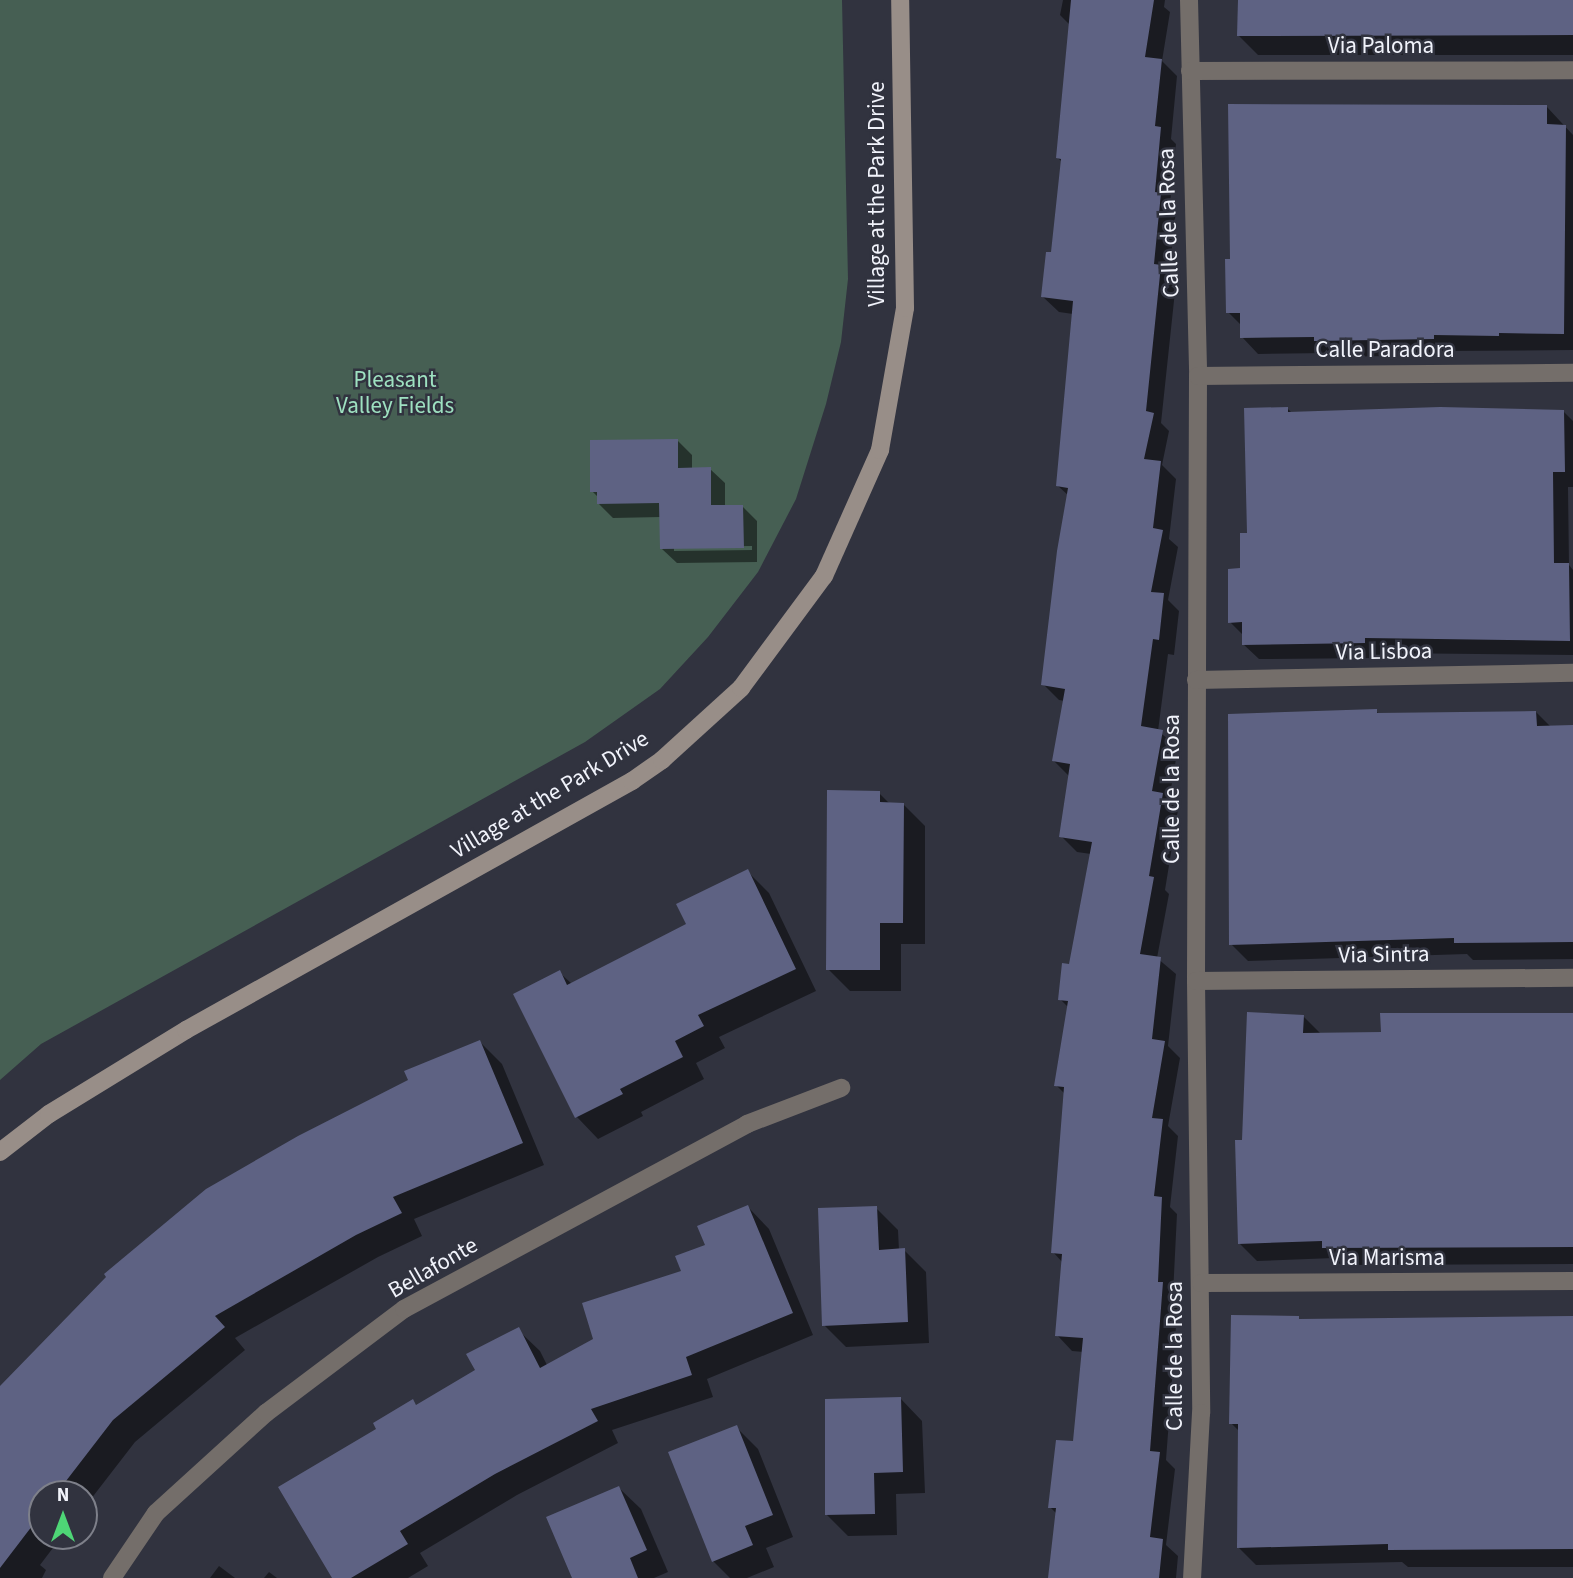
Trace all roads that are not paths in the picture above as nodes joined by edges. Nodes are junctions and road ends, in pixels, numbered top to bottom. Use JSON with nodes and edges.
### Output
{"nodes":[{"id":1,"x":900,"y":0,"type":"edge"},
{"id":2,"x":1189,"y":0,"type":"edge"},
{"id":3,"x":1573,"y":70,"type":"edge"},
{"id":4,"x":1190,"y":71,"type":"junction"},
{"id":5,"x":1573,"y":373,"type":"edge"},
{"id":6,"x":1198,"y":376,"type":"junction"},
{"id":7,"x":1573,"y":673,"type":"edge"},
{"id":8,"x":1196,"y":680,"type":"junction"},
{"id":9,"x":1573,"y":978,"type":"edge"},
{"id":10,"x":1196,"y":981,"type":"junction"},
{"id":11,"x":841,"y":1088,"type":"dead end"},
{"id":12,"x":0,"y":1152,"type":"edge"},
{"id":13,"x":1573,"y":1281,"type":"edge"},
{"id":14,"x":1201,"y":1283,"type":"junction"},
{"id":15,"x":112,"y":1578,"type":"edge"},
{"id":16,"x":1192,"y":1578,"type":"edge"}],
"edges":[{"from":1,"to":12,"type":"street","name":"Village at the Park Drive"},
{"from":2,"to":4,"type":"street","name":"Calle de la Rosa"},
{"from":3,"to":4,"type":"street","name":"Via Paloma"},
{"from":4,"to":6,"type":"street","name":"Calle de la Rosa"},
{"from":5,"to":6,"type":"street","name":"Calle Paradora"},
{"from":6,"to":8,"type":"street","name":"Calle de la Rosa"},
{"from":7,"to":8,"type":"street","name":"Via Lisboa"},
{"from":8,"to":10,"type":"street","name":"Calle de la Rosa"},
{"from":9,"to":10,"type":"street","name":"Via Sintra"},
{"from":10,"to":14,"type":"street","name":"Calle de la Rosa"},
{"from":11,"to":15,"type":"street","name":"Bellafonte"},
{"from":13,"to":14,"type":"street","name":"Via Marisma"},
{"from":14,"to":16,"type":"street","name":"Calle de la Rosa"}]}
